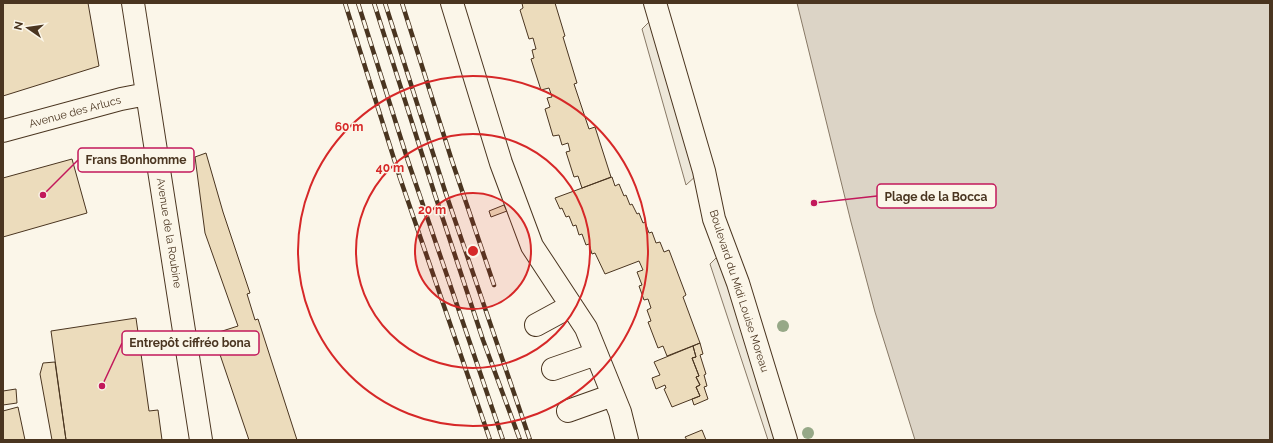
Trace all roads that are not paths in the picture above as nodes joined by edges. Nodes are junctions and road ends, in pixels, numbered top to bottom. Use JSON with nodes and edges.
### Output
{"nodes":[{"id":1,"x":133,"y":3,"type":"edge"},
{"id":2,"x":452,"y":3,"type":"edge"},
{"id":3,"x":655,"y":3,"type":"edge"},
{"id":4,"x":670,"y":3,"type":"edge"},
{"id":5,"x":147,"y":94,"type":"junction"},
{"id":6,"x":3,"y":131,"type":"edge"},
{"id":7,"x":571,"y":306,"type":"junction"},
{"id":8,"x":536,"y":325,"type":"dead end"},
{"id":9,"x":596,"y":354,"type":"junction"},
{"id":10,"x":553,"y":369,"type":"dead end"},
{"id":11,"x":613,"y":395,"type":"junction"},
{"id":12,"x":568,"y":411,"type":"dead end"},
{"id":13,"x":201,"y":440,"type":"edge"},
{"id":14,"x":627,"y":440,"type":"edge"},
{"id":15,"x":786,"y":440,"type":"edge"},
{"id":16,"x":799,"y":440,"type":"edge"}],
"edges":[{"from":1,"to":5,"type":"main road","name":"Avenue de la Roubine"},
{"from":2,"to":7,"type":"main road"},
{"from":3,"to":15,"type":"main road","name":"Boulevard du Midi Louise Moreau"},
{"from":4,"to":16,"type":"main road","name":"Boulevard du Midi Louise Moreau"},
{"from":5,"to":6,"type":"main road","name":"Avenue des Arlucs"},
{"from":5,"to":13,"type":"main road","name":"Avenue de la Roubine"},
{"from":7,"to":8,"type":"main road"},
{"from":7,"to":9,"type":"main road"},
{"from":9,"to":10,"type":"main road"},
{"from":9,"to":11,"type":"main road"},
{"from":11,"to":12,"type":"main road"},
{"from":11,"to":14,"type":"main road"}]}
